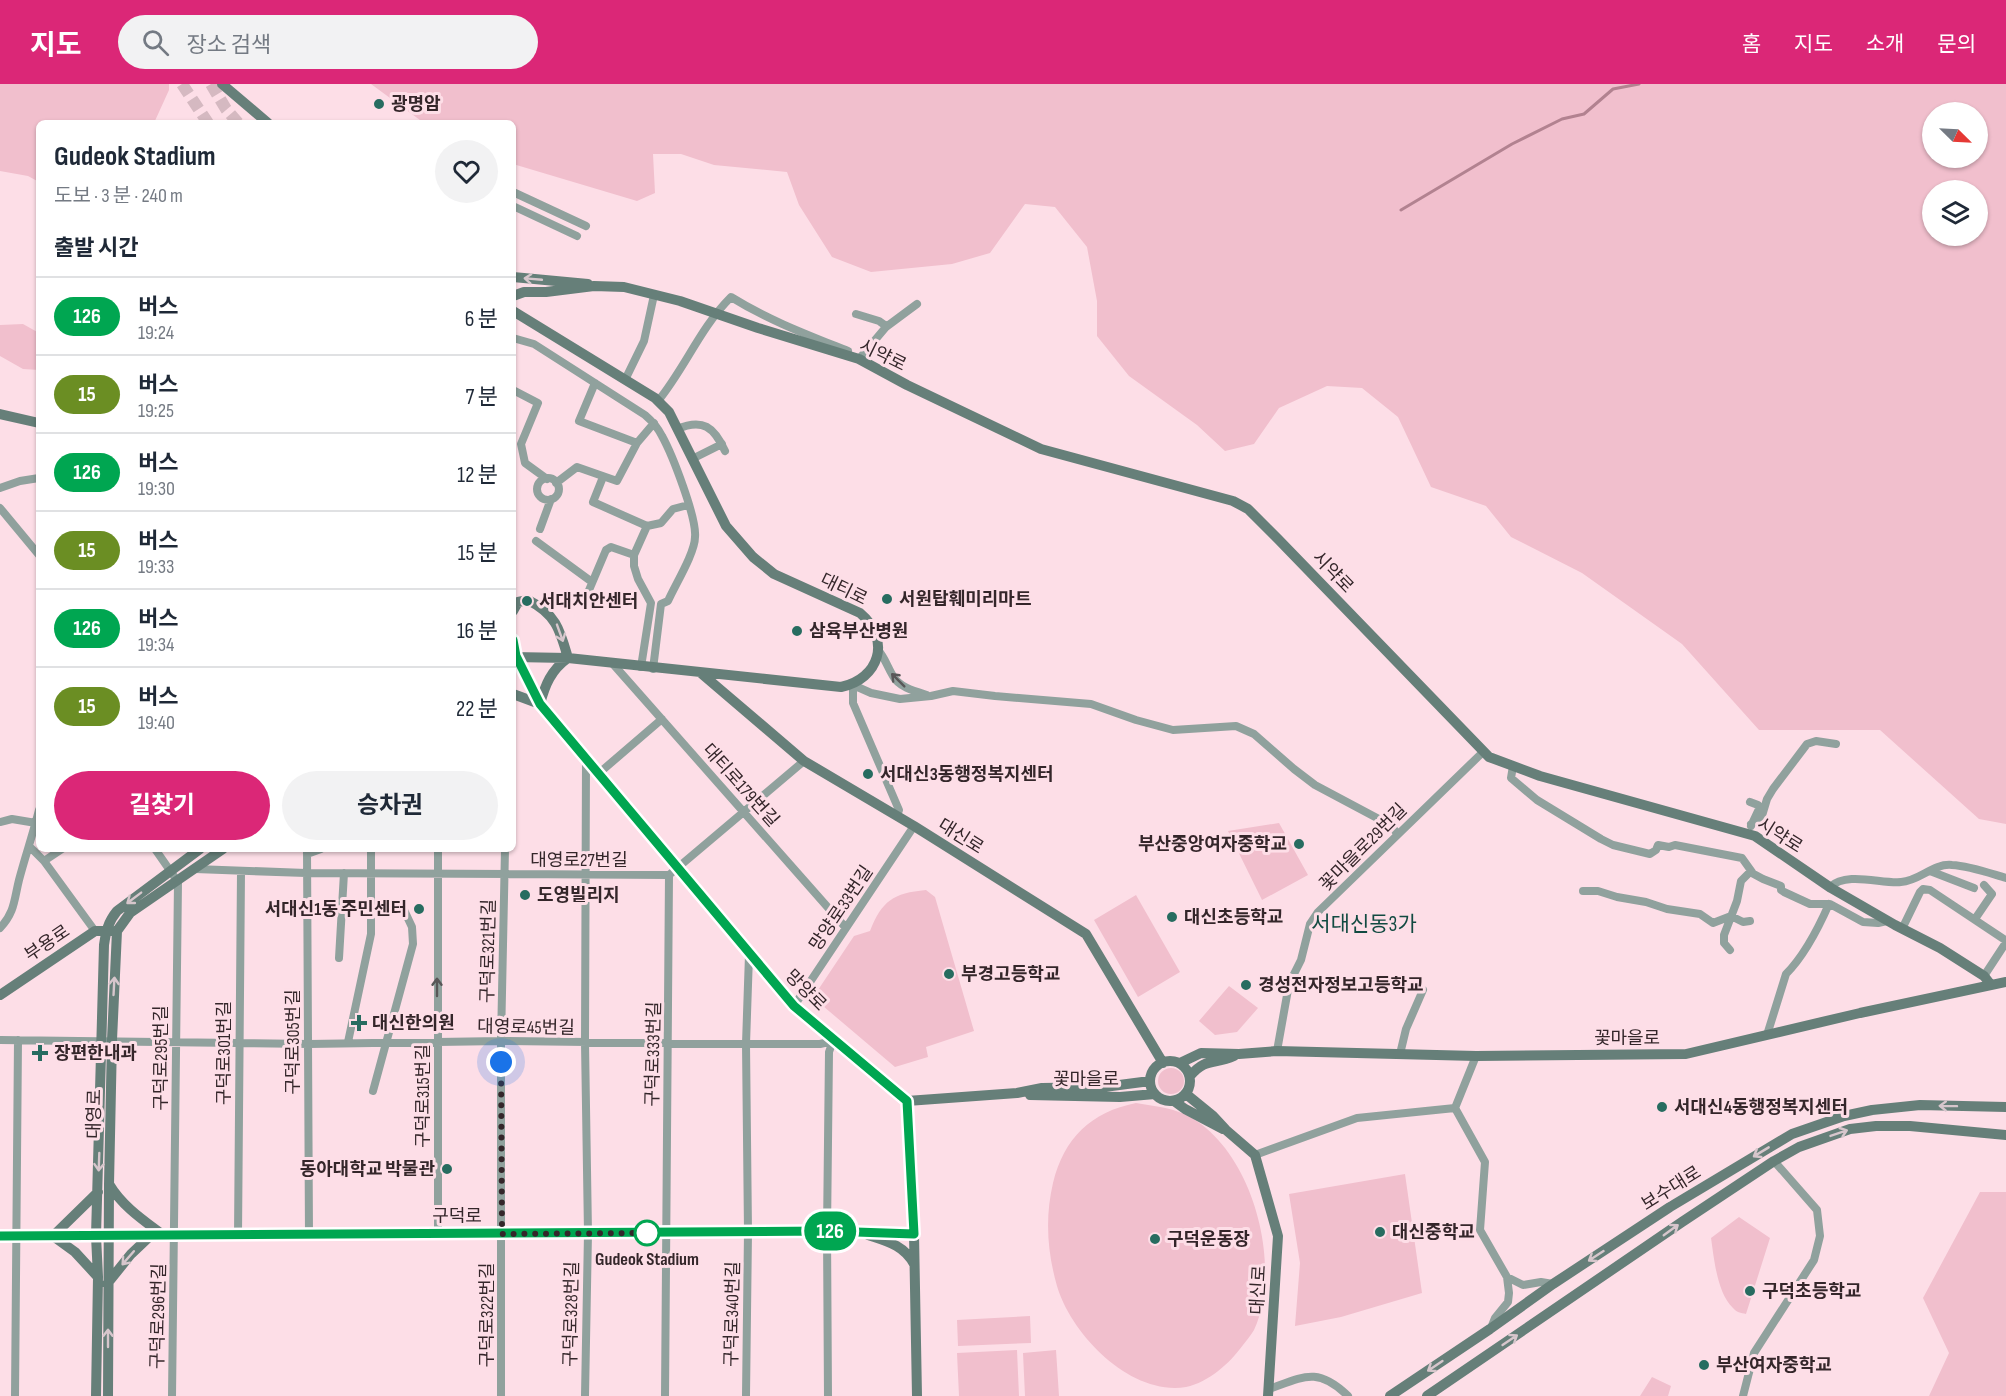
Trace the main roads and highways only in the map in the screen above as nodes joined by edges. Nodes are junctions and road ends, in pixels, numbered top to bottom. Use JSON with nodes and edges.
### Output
{"nodes":[{"id":1,"x":222,"y":84,"type":"edge"},
{"id":2,"x":248,"y":107,"type":"junction"},
{"id":3,"x":253,"y":120,"type":"edge"},
{"id":4,"x":264,"y":120,"type":"edge"},
{"id":5,"x":516,"y":277,"type":"edge"},
{"id":6,"x":594,"y":286,"type":"junction"},
{"id":7,"x":516,"y":295,"type":"edge"},
{"id":8,"x":516,"y":313,"type":"edge"},
{"id":9,"x":0,"y":414,"type":"edge"},
{"id":10,"x":36,"y":422,"type":"edge"},
{"id":11,"x":516,"y":606,"type":"edge"},
{"id":12,"x":516,"y":656,"type":"edge"},
{"id":13,"x":567,"y":658,"type":"junction"},
{"id":14,"x":516,"y":660,"type":"edge"},
{"id":15,"x":702,"y":674,"type":"junction"},
{"id":16,"x":516,"y":695,"type":"edge"},
{"id":17,"x":540,"y":704,"type":"junction"},
{"id":18,"x":197,"y":852,"type":"edge"},
{"id":19,"x":219,"y":852,"type":"edge"},
{"id":20,"x":106,"y":931,"type":"junction"},
{"id":21,"x":1987,"y":981,"type":"junction"},
{"id":22,"x":2006,"y":982,"type":"edge"},
{"id":23,"x":0,"y":995,"type":"edge"},
{"id":24,"x":107,"y":1040,"type":"junction"},
{"id":25,"x":1239,"y":1054,"type":"junction"},
{"id":26,"x":1163,"y":1063,"type":"junction"},
{"id":27,"x":1180,"y":1064,"type":"junction"},
{"id":28,"x":1190,"y":1076,"type":"junction"},
{"id":29,"x":1150,"y":1082,"type":"junction"},
{"id":30,"x":1017,"y":1093,"type":"junction"},
{"id":31,"x":1155,"y":1094,"type":"junction"},
{"id":32,"x":1186,"y":1094,"type":"junction"},
{"id":33,"x":907,"y":1101,"type":"junction"},
{"id":34,"x":1174,"y":1101,"type":"junction"},
{"id":35,"x":2006,"y":1107,"type":"edge"},
{"id":36,"x":1226,"y":1130,"type":"junction"},
{"id":37,"x":2006,"y":1135,"type":"edge"},
{"id":38,"x":109,"y":1184,"type":"junction"},
{"id":39,"x":98,"y":1192,"type":"junction"},
{"id":40,"x":856,"y":1232,"type":"junction"},
{"id":41,"x":914,"y":1234,"type":"junction"},
{"id":42,"x":0,"y":1236,"type":"edge"},
{"id":43,"x":53,"y":1236,"type":"junction"},
{"id":44,"x":103,"y":1236,"type":"junction"},
{"id":45,"x":163,"y":1236,"type":"junction"},
{"id":46,"x":915,"y":1265,"type":"junction"},
{"id":47,"x":103,"y":1280,"type":"junction"},
{"id":48,"x":1269,"y":1392,"type":"edge"},
{"id":49,"x":96,"y":1396,"type":"edge"},
{"id":50,"x":108,"y":1396,"type":"edge"},
{"id":51,"x":917,"y":1396,"type":"edge"},
{"id":52,"x":1390,"y":1396,"type":"edge"},
{"id":53,"x":1427,"y":1396,"type":"edge"}],
"edges":[{"from":1,"to":2,"type":"main road"},
{"from":2,"to":3,"type":"main road"},
{"from":2,"to":4,"type":"main road"},
{"from":6,"to":5,"type":"main road","name":"시약로","one_way":true},
{"from":6,"to":7,"type":"main road","name":"시약로"},
{"from":6,"to":21,"type":"main road","name":"시약로"},
{"from":8,"to":15,"type":"main road","name":"대티로"},
{"from":9,"to":10,"type":"main road"},
{"from":11,"to":13,"type":"main road","one_way":true},
{"from":12,"to":13,"type":"main road"},
{"from":13,"to":15,"type":"main road"},
{"from":13,"to":17,"type":"main road"},
{"from":14,"to":17,"type":"main road","name":"망양로"},
{"from":15,"to":26,"type":"main road","name":"대신로"},
{"from":16,"to":17,"type":"main road"},
{"from":17,"to":33,"type":"main road","name":"망양로"},
{"from":18,"to":20,"type":"main road","one_way":true},
{"from":19,"to":20,"type":"main road"},
{"from":20,"to":23,"type":"main road","name":"부용로"},
{"from":20,"to":24,"type":"main road","name":"대영로"},
{"from":21,"to":22,"type":"main road","name":"꽃마을로"},
{"from":21,"to":25,"type":"main road","name":"꽃마을로"},
{"from":24,"to":38,"type":"main road","name":"대영로"},
{"from":24,"to":39,"type":"main road","name":"대영로","one_way":true},
{"from":25,"to":27,"type":"main road","name":"꽃마을로"},
{"from":25,"to":28,"type":"main road","name":"꽃마을로"},
{"from":26,"to":27,"type":"main road","name":"꽃마을로"},
{"from":26,"to":29,"type":"main road"},
{"from":27,"to":28,"type":"main road"},
{"from":28,"to":32,"type":"main road"},
{"from":29,"to":30,"type":"main road","name":"꽃마을로"},
{"from":29,"to":31,"type":"main road"},
{"from":30,"to":31,"type":"main road","name":"꽃마을로"},
{"from":30,"to":33,"type":"main road","name":"꽃마을로"},
{"from":31,"to":34,"type":"main road","name":"꽃마을로"},
{"from":32,"to":34,"type":"main road"},
{"from":32,"to":36,"type":"main road"},
{"from":33,"to":41,"type":"main road"},
{"from":34,"to":36,"type":"main road"},
{"from":35,"to":52,"type":"main road","name":"보수대로","one_way":true},
{"from":36,"to":48,"type":"main road","name":"대신로"},
{"from":53,"to":37,"type":"main road","name":"보수대로","one_way":true},
{"from":38,"to":44,"type":"main road","name":"대영로"},
{"from":38,"to":45,"type":"main road"},
{"from":39,"to":43,"type":"main road"},
{"from":39,"to":44,"type":"main road","name":"대영로"},
{"from":40,"to":41,"type":"main road","name":"구덕로"},
{"from":40,"to":45,"type":"main road","name":"구덕로"},
{"from":40,"to":46,"type":"main road"},
{"from":41,"to":46,"type":"main road"},
{"from":42,"to":43,"type":"main road","name":"구덕로"},
{"from":43,"to":44,"type":"main road","name":"구덕로"},
{"from":43,"to":47,"type":"main road"},
{"from":44,"to":45,"type":"main road","name":"구덕로"},
{"from":44,"to":47,"type":"main road","name":"대영로"},
{"from":45,"to":47,"type":"main road","one_way":true},
{"from":46,"to":51,"type":"main road"},
{"from":47,"to":49,"type":"main road","name":"대영로"},
{"from":50,"to":47,"type":"main road","name":"대영로","one_way":true}]}
